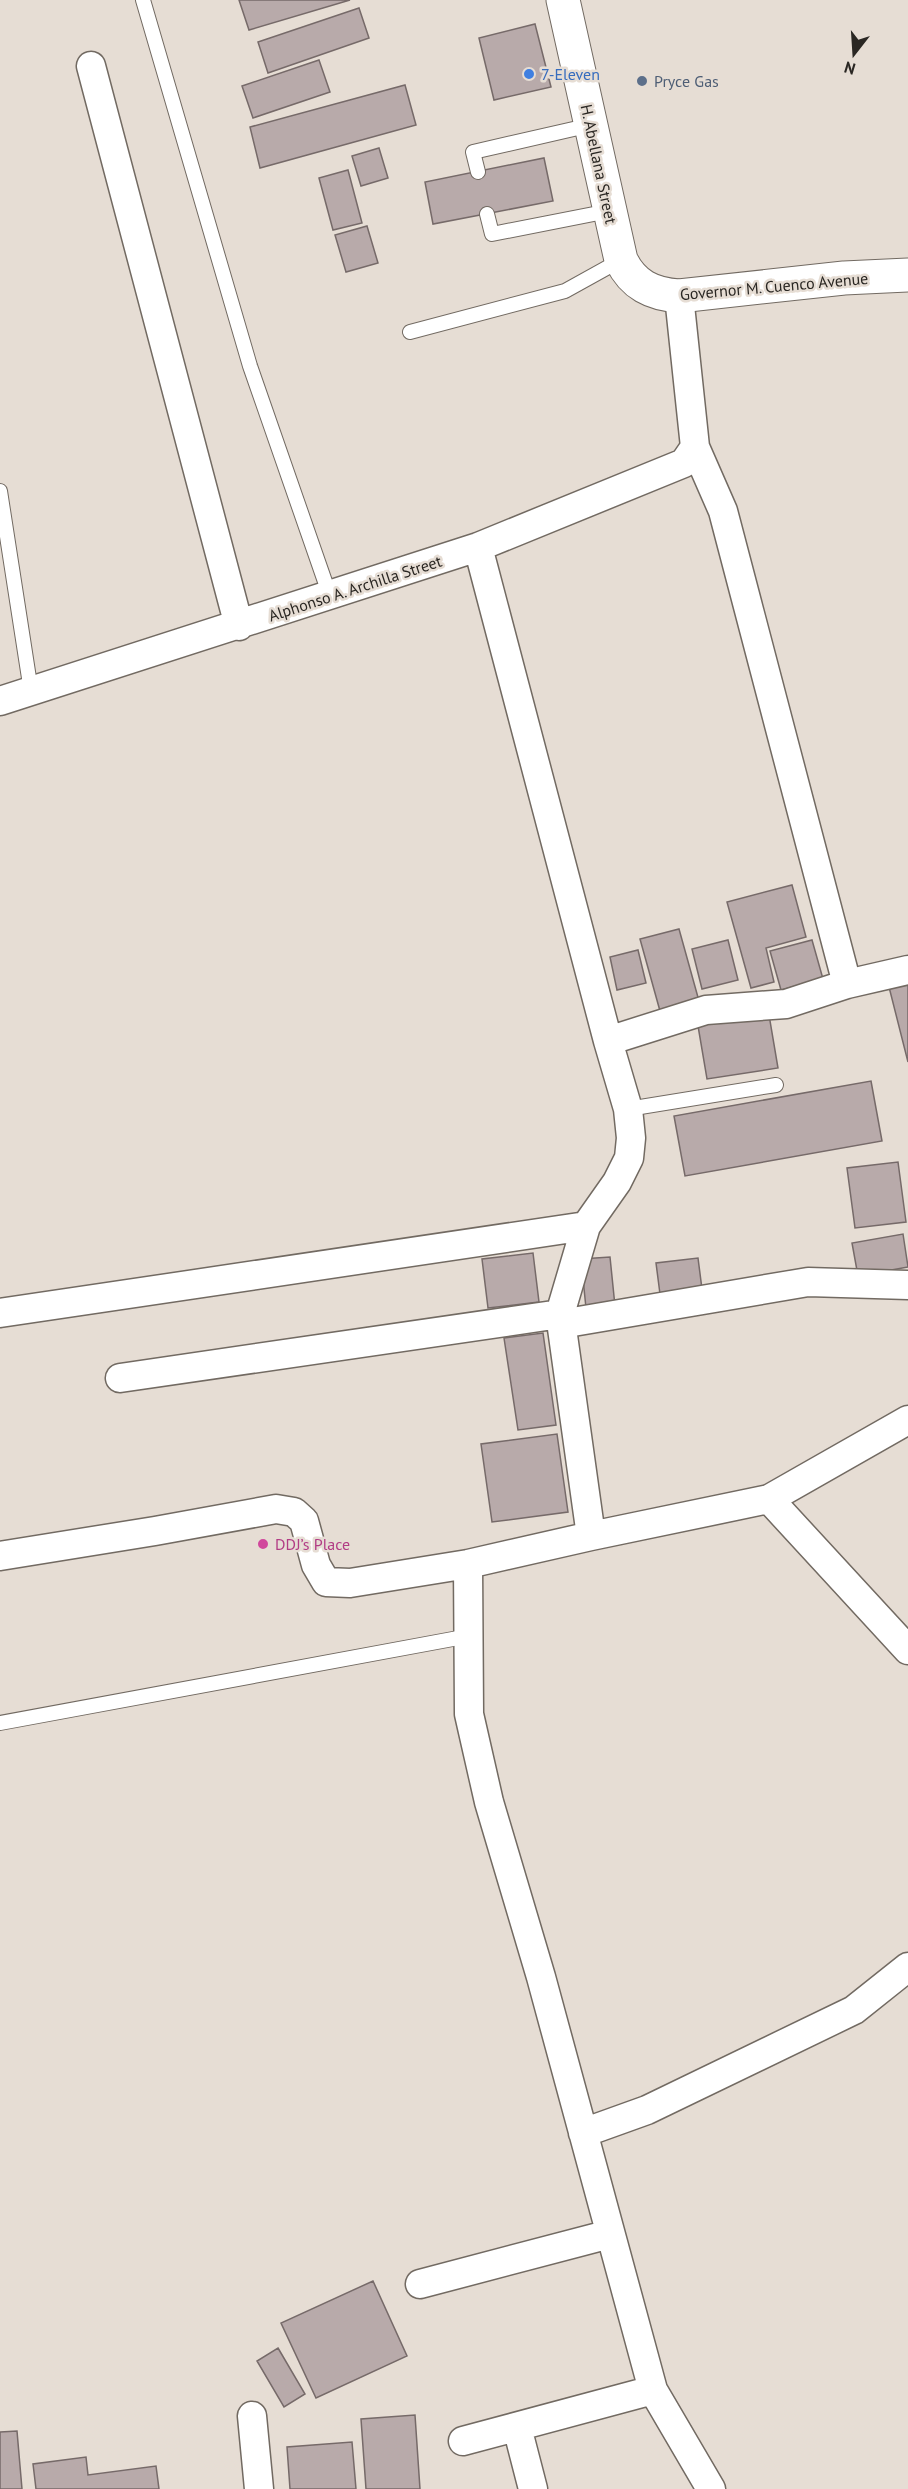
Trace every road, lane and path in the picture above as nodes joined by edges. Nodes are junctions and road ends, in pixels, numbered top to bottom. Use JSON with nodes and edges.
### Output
{"nodes":[{"id":1,"x":142,"y":0,"type":"edge"},
{"id":2,"x":563,"y":0,"type":"edge"},
{"id":3,"x":91,"y":66,"type":"dead end"},
{"id":4,"x":591,"y":125,"type":"junction"},
{"id":5,"x":477,"y":172,"type":"dead end"},
{"id":6,"x":609,"y":211,"type":"junction"},
{"id":7,"x":487,"y":214,"type":"dead end"},
{"id":8,"x":621,"y":260,"type":"junction"},
{"id":9,"x":908,"y":275,"type":"edge"},
{"id":10,"x":642,"y":286,"type":"joint"},
{"id":11,"x":679,"y":296,"type":"junction"},
{"id":12,"x":410,"y":332,"type":"dead end"},
{"id":13,"x":695,"y":447,"type":"junction"},
{"id":14,"x":0,"y":491,"type":"edge"},
{"id":15,"x":478,"y":547,"type":"junction"},
{"id":16,"x":330,"y":596,"type":"junction"},
{"id":17,"x":239,"y":626,"type":"junction"},
{"id":18,"x":31,"y":691,"type":"junction"},
{"id":19,"x":0,"y":701,"type":"edge"},
{"id":20,"x":908,"y":970,"type":"edge"},
{"id":21,"x":847,"y":984,"type":"junction"},
{"id":22,"x":608,"y":1041,"type":"junction"},
{"id":23,"x":776,"y":1085,"type":"dead end"},
{"id":24,"x":628,"y":1109,"type":"junction"},
{"id":25,"x":586,"y":1226,"type":"junction"},
{"id":26,"x":908,"y":1285,"type":"edge"},
{"id":27,"x":0,"y":1313,"type":"edge"},
{"id":28,"x":560,"y":1319,"type":"junction"},
{"id":29,"x":120,"y":1378,"type":"dead end"},
{"id":30,"x":908,"y":1420,"type":"edge"},
{"id":31,"x":769,"y":1499,"type":"junction"},
{"id":32,"x":591,"y":1536,"type":"junction"},
{"id":33,"x":0,"y":1556,"type":"edge"},
{"id":34,"x":468,"y":1564,"type":"junction"},
{"id":35,"x":469,"y":1636,"type":"junction"},
{"id":36,"x":908,"y":1650,"type":"edge"},
{"id":37,"x":0,"y":1723,"type":"edge"},
{"id":38,"x":908,"y":1967,"type":"edge"},
{"id":39,"x":583,"y":2133,"type":"junction"},
{"id":40,"x":610,"y":2234,"type":"junction"},
{"id":41,"x":420,"y":2284,"type":"dead end"},
{"id":42,"x":652,"y":2390,"type":"junction"},
{"id":43,"x":252,"y":2416,"type":"dead end"},
{"id":44,"x":518,"y":2427,"type":"junction"},
{"id":45,"x":463,"y":2441,"type":"dead end"},
{"id":46,"x":259,"y":2489,"type":"edge"},
{"id":47,"x":533,"y":2489,"type":"edge"},
{"id":48,"x":711,"y":2489,"type":"edge"}],
"edges":[{"from":1,"to":16,"type":"lane"},
{"from":2,"to":4,"type":"main road","name":"H. Abellana Street"},
{"from":3,"to":17,"type":"street"},
{"from":4,"to":5,"type":"lane"},
{"from":4,"to":6,"type":"main road","name":"H. Abellana Street"},
{"from":6,"to":7,"type":"lane"},
{"from":6,"to":8,"type":"main road","name":"H. Abellana Street"},
{"from":8,"to":10,"type":"main road","name":"H. Abellana Street"},
{"from":8,"to":12,"type":"lane"},
{"from":9,"to":11,"type":"main road","name":"Governor M. Cuenco Avenue"},
{"from":10,"to":11,"type":"main road","name":"Governor M. Cuenco Avenue"},
{"from":11,"to":13,"type":"street"},
{"from":13,"to":15,"type":"street","name":"Alphonso A. Archilla Street"},
{"from":13,"to":21,"type":"street"},
{"from":14,"to":18,"type":"lane"},
{"from":15,"to":16,"type":"street","name":"Alphonso A. Archilla Street"},
{"from":15,"to":22,"type":"street"},
{"from":16,"to":17,"type":"street","name":"Alphonso A. Archilla Street"},
{"from":17,"to":18,"type":"street","name":"Alphonso A. Archilla Street"},
{"from":18,"to":19,"type":"street","name":"Alphonso A. Archilla Street"},
{"from":20,"to":21,"type":"street"},
{"from":21,"to":22,"type":"street"},
{"from":22,"to":24,"type":"street"},
{"from":23,"to":24,"type":"lane"},
{"from":24,"to":25,"type":"street"},
{"from":25,"to":27,"type":"street"},
{"from":25,"to":28,"type":"street"},
{"from":26,"to":28,"type":"street"},
{"from":28,"to":29,"type":"street"},
{"from":28,"to":32,"type":"street"},
{"from":30,"to":31,"type":"street"},
{"from":31,"to":32,"type":"street"},
{"from":31,"to":36,"type":"street"},
{"from":32,"to":34,"type":"street"},
{"from":33,"to":34,"type":"street"},
{"from":34,"to":35,"type":"street"},
{"from":35,"to":37,"type":"lane"},
{"from":35,"to":39,"type":"street"},
{"from":38,"to":39,"type":"street"},
{"from":39,"to":40,"type":"street"},
{"from":40,"to":41,"type":"street"},
{"from":40,"to":42,"type":"street"},
{"from":42,"to":44,"type":"street"},
{"from":42,"to":48,"type":"street"},
{"from":43,"to":46,"type":"street"},
{"from":44,"to":45,"type":"street"},
{"from":44,"to":47,"type":"street"}]}
